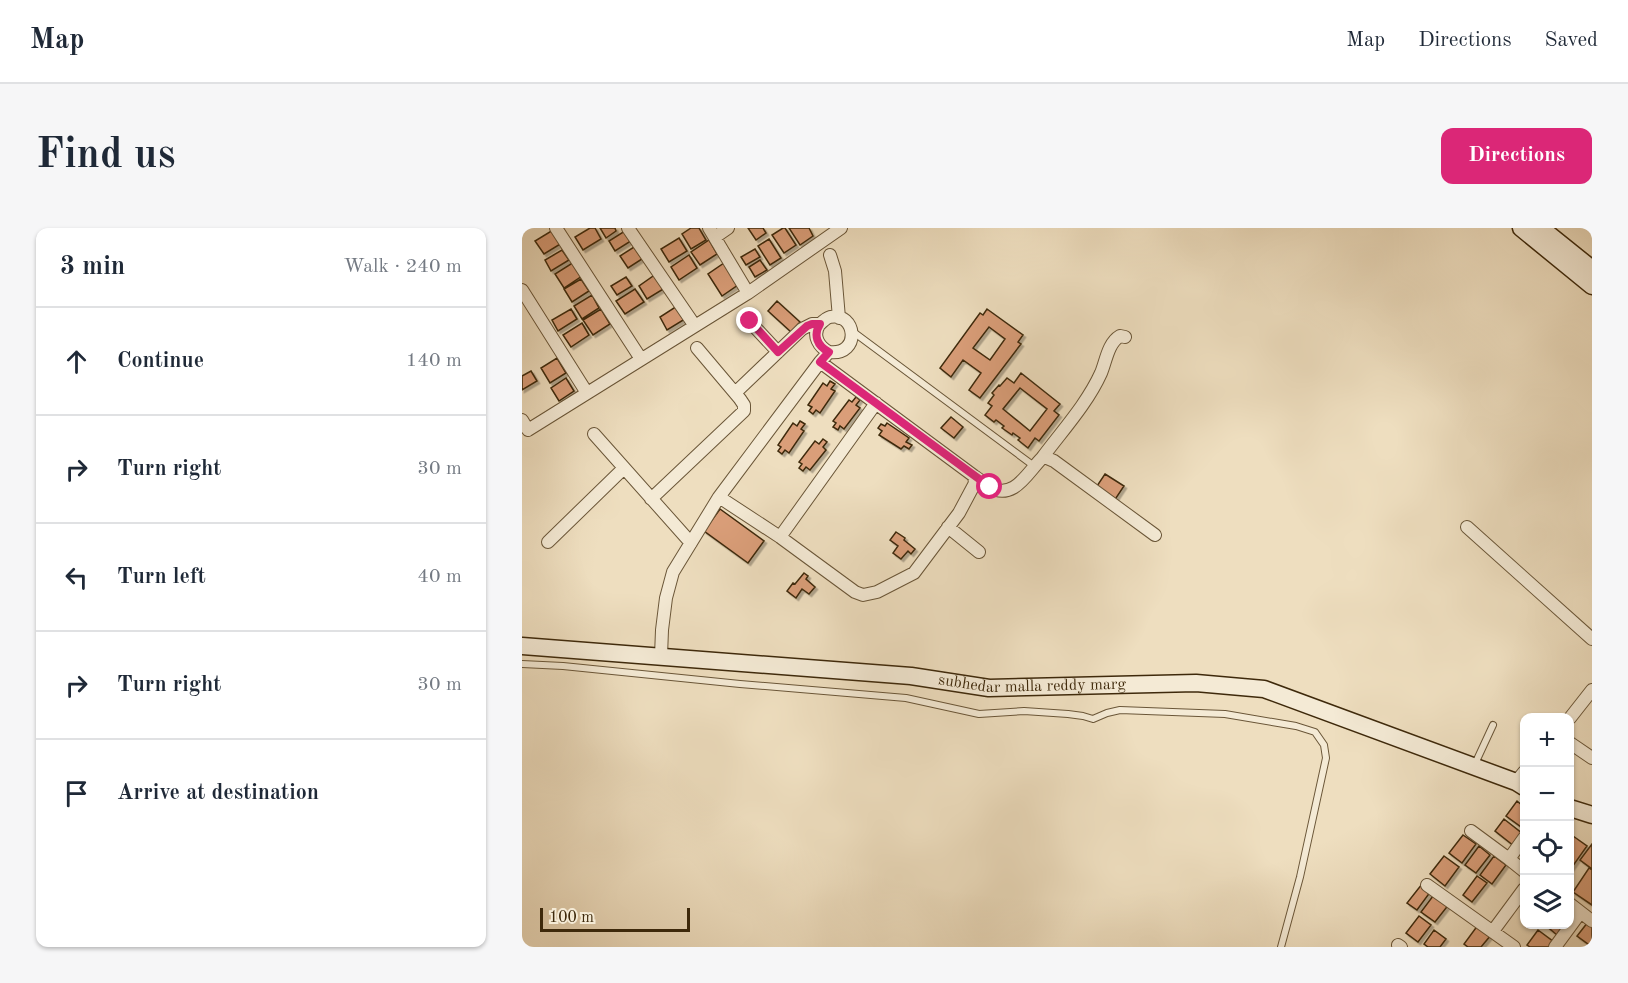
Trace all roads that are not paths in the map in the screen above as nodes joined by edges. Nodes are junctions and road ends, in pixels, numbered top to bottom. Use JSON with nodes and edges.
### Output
{"nodes":[{"id":1,"x":556,"y":228,"type":"edge"},
{"id":2,"x":628,"y":228,"type":"edge"},
{"id":3,"x":728,"y":228,"type":"edge"},
{"id":4,"x":841,"y":228,"type":"edge"},
{"id":5,"x":1521,"y":228,"type":"edge"},
{"id":6,"x":1541,"y":228,"type":"edge"},
{"id":7,"x":712,"y":233,"type":"edge"},
{"id":8,"x":830,"y":255,"type":"dead end"},
{"id":9,"x":1592,"y":269,"type":"edge"},
{"id":10,"x":1592,"y":286,"type":"edge"},
{"id":11,"x":522,"y":290,"type":"edge"},
{"id":12,"x":748,"y":292,"type":"junction"},
{"id":13,"x":839,"y":318,"type":"junction"},
{"id":14,"x":750,"y":321,"type":"dead end"},
{"id":15,"x":820,"y":324,"type":"junction"},
{"id":16,"x":695,"y":326,"type":"junction"},
{"id":17,"x":852,"y":331,"type":"junction"},
{"id":18,"x":1125,"y":337,"type":"dead end"},
{"id":19,"x":697,"y":348,"type":"dead end"},
{"id":20,"x":778,"y":352,"type":"junction"},
{"id":21,"x":829,"y":352,"type":"junction"},
{"id":22,"x":641,"y":359,"type":"junction"},
{"id":23,"x":820,"y":362,"type":"junction"},
{"id":24,"x":587,"y":393,"type":"junction"},
{"id":25,"x":735,"y":393,"type":"junction"},
{"id":26,"x":876,"y":403,"type":"junction"},
{"id":27,"x":522,"y":420,"type":"edge"},
{"id":28,"x":594,"y":434,"type":"dead end"},
{"id":29,"x":1038,"y":462,"type":"junction"},
{"id":30,"x":624,"y":468,"type":"junction"},
{"id":31,"x":974,"y":476,"type":"junction"},
{"id":32,"x":719,"y":497,"type":"junction"},
{"id":33,"x":651,"y":499,"type":"junction"},
{"id":34,"x":948,"y":527,"type":"junction"},
{"id":35,"x":1467,"y":527,"type":"dead end"},
{"id":36,"x":1155,"y":535,"type":"dead end"},
{"id":37,"x":780,"y":537,"type":"junction"},
{"id":38,"x":548,"y":542,"type":"dead end"},
{"id":39,"x":691,"y":543,"type":"junction"},
{"id":40,"x":979,"y":552,"type":"dead end"},
{"id":41,"x":1592,"y":639,"type":"edge"},
{"id":42,"x":522,"y":645,"type":"edge"},
{"id":43,"x":661,"y":656,"type":"junction"},
{"id":44,"x":522,"y":664,"type":"edge"},
{"id":45,"x":1591,"y":693,"type":"edge"},
{"id":46,"x":1573,"y":713,"type":"edge"},
{"id":47,"x":1493,"y":725,"type":"dead end"},
{"id":48,"x":1574,"y":746,"type":"edge"},
{"id":49,"x":1592,"y":758,"type":"edge"},
{"id":50,"x":1474,"y":767,"type":"junction"},
{"id":51,"x":1520,"y":780,"type":"edge"},
{"id":52,"x":1574,"y":810,"type":"edge"},
{"id":53,"x":1592,"y":815,"type":"edge"},
{"id":54,"x":1472,"y":831,"type":"dead end"},
{"id":55,"x":1520,"y":844,"type":"edge"},
{"id":56,"x":1509,"y":859,"type":"junction"},
{"id":57,"x":1520,"y":868,"type":"edge"},
{"id":58,"x":1427,"y":885,"type":"dead end"},
{"id":59,"x":1520,"y":894,"type":"edge"},
{"id":60,"x":1574,"y":908,"type":"edge"},
{"id":61,"x":1580,"y":912,"type":"junction"},
{"id":62,"x":1592,"y":921,"type":"edge"},
{"id":63,"x":1493,"y":931,"type":"junction"},
{"id":64,"x":1281,"y":947,"type":"edge"},
{"id":65,"x":1514,"y":947,"type":"edge"},
{"id":66,"x":1555,"y":947,"type":"edge"}],
"edges":[{"from":1,"to":22,"type":"street"},
{"from":2,"to":16,"type":"street"},
{"from":3,"to":7,"type":"street"},
{"from":4,"to":12,"type":"street"},
{"from":5,"to":10,"type":"main road"},
{"from":6,"to":9,"type":"main road"},
{"from":7,"to":12,"type":"street"},
{"from":8,"to":13,"type":"street"},
{"from":11,"to":24,"type":"street"},
{"from":12,"to":16,"type":"street"},
{"from":13,"to":15,"type":"street"},
{"from":13,"to":17,"type":"street"},
{"from":14,"to":20,"type":"street"},
{"from":15,"to":20,"type":"street"},
{"from":15,"to":21,"type":"street"},
{"from":16,"to":22,"type":"street"},
{"from":17,"to":21,"type":"street"},
{"from":17,"to":29,"type":"lane"},
{"from":18,"to":29,"type":"street"},
{"from":19,"to":25,"type":"street"},
{"from":20,"to":25,"type":"street"},
{"from":21,"to":23,"type":"street"},
{"from":22,"to":24,"type":"street"},
{"from":23,"to":26,"type":"street"},
{"from":23,"to":32,"type":"street"},
{"from":24,"to":27,"type":"street"},
{"from":25,"to":33,"type":"street"},
{"from":26,"to":31,"type":"street"},
{"from":26,"to":37,"type":"street"},
{"from":28,"to":30,"type":"street"},
{"from":29,"to":31,"type":"street"},
{"from":29,"to":36,"type":"street"},
{"from":30,"to":33,"type":"street"},
{"from":30,"to":38,"type":"street"},
{"from":31,"to":34,"type":"street"},
{"from":32,"to":37,"type":"street"},
{"from":32,"to":39,"type":"street"},
{"from":33,"to":39,"type":"street"},
{"from":34,"to":37,"type":"street"},
{"from":34,"to":40,"type":"street"},
{"from":35,"to":41,"type":"street"},
{"from":39,"to":43,"type":"street"},
{"from":42,"to":43,"type":"main road","name":"subhedar malla reddy marg"},
{"from":43,"to":50,"type":"main road","name":"subhedar malla reddy marg"},
{"from":44,"to":64,"type":"lane"},
{"from":45,"to":46,"type":"street"},
{"from":47,"to":50,"type":"lane"},
{"from":48,"to":49,"type":"street"},
{"from":50,"to":51,"type":"main road","name":"subhedar malla reddy marg"},
{"from":52,"to":53,"type":"main road"},
{"from":54,"to":56,"type":"street"},
{"from":55,"to":56,"type":"street"},
{"from":56,"to":57,"type":"street"},
{"from":58,"to":63,"type":"street"},
{"from":59,"to":63,"type":"street"},
{"from":60,"to":61,"type":"street"},
{"from":61,"to":62,"type":"street"},
{"from":61,"to":66,"type":"street"},
{"from":63,"to":65,"type":"street"}]}
